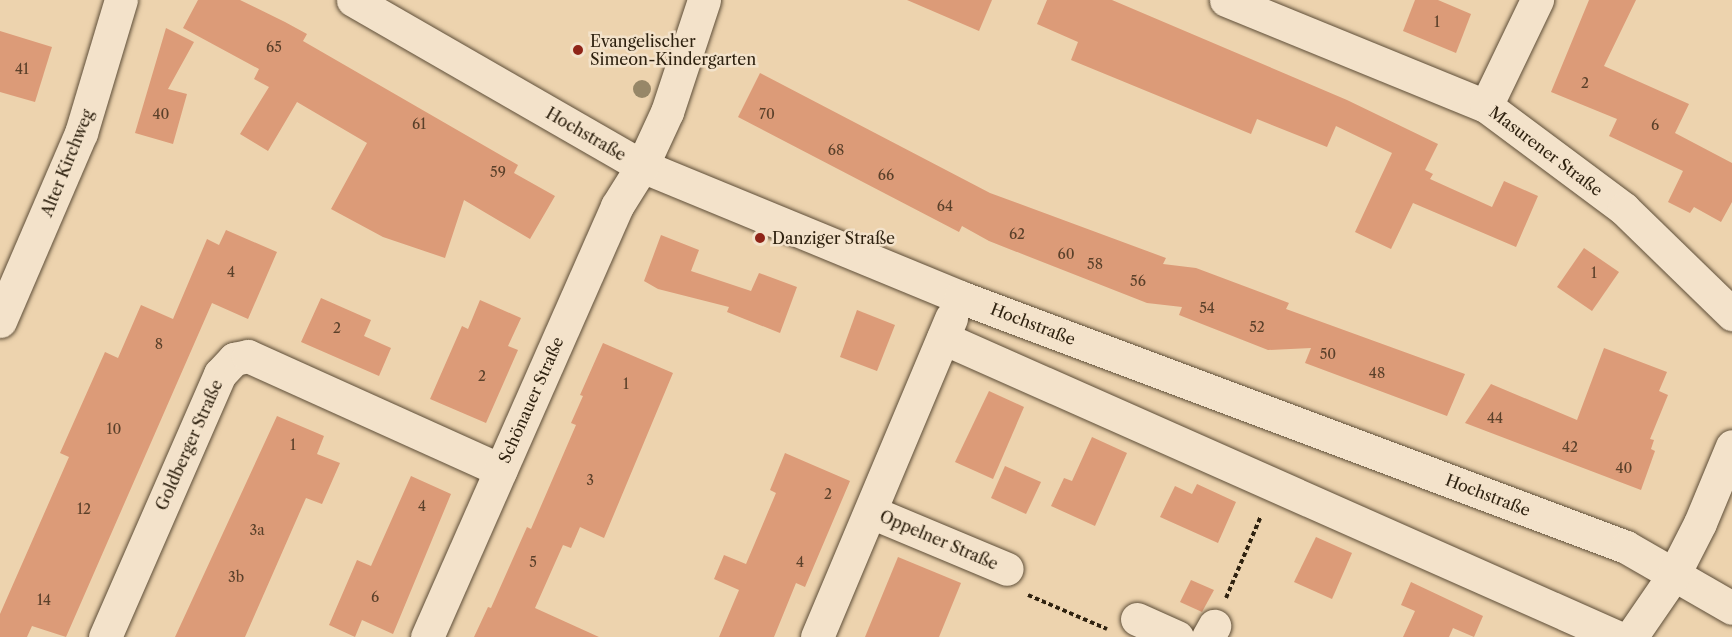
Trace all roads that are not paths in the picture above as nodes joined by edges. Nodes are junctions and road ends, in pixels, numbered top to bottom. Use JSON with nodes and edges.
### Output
{"nodes":[{"id":1,"x":121,"y":0,"type":"edge"},
{"id":2,"x":353,"y":0,"type":"edge"},
{"id":3,"x":704,"y":0,"type":"edge"},
{"id":4,"x":1226,"y":0,"type":"edge"},
{"id":5,"x":1537,"y":0,"type":"edge"},
{"id":6,"x":1486,"y":106,"type":"junction"},
{"id":7,"x":642,"y":166,"type":"junction"},
{"id":8,"x":7,"y":284,"type":"edge"},
{"id":9,"x":960,"y":297,"type":"junction"},
{"id":10,"x":1732,"y":314,"type":"edge"},
{"id":11,"x":0,"y":321,"type":"edge"},
{"id":12,"x":943,"y":338,"type":"junction"},
{"id":13,"x":1732,"y":446,"type":"edge"},
{"id":14,"x":500,"y":470,"type":"junction"},
{"id":15,"x":871,"y":512,"type":"junction"},
{"id":16,"x":1007,"y":569,"type":"dead end"},
{"id":17,"x":1673,"y":576,"type":"junction"},
{"id":18,"x":1732,"y":608,"type":"edge"},
{"id":19,"x":1137,"y":619,"type":"dead end"},
{"id":20,"x":105,"y":637,"type":"edge"},
{"id":21,"x":428,"y":637,"type":"edge"},
{"id":22,"x":817,"y":637,"type":"edge"},
{"id":23,"x":1177,"y":637,"type":"edge"},
{"id":24,"x":1617,"y":637,"type":"edge"},
{"id":25,"x":1631,"y":637,"type":"edge"}],
"edges":[{"from":1,"to":8,"type":"street","name":"Alter Kirchweg"},
{"from":2,"to":7,"type":"street","name":"Hochstraße"},
{"from":3,"to":7,"type":"street","name":"Schönauer Straße"},
{"from":4,"to":6,"type":"street","name":"Masurener Straße"},
{"from":5,"to":6,"type":"street"},
{"from":6,"to":10,"type":"street","name":"Masurener Straße"},
{"from":7,"to":9,"type":"street","name":"Hochstraße"},
{"from":7,"to":14,"type":"street","name":"Schönauer Straße"},
{"from":8,"to":11,"type":"street","name":"Alter Kirchweg"},
{"from":9,"to":12,"type":"street"},
{"from":9,"to":17,"type":"street","name":"Hochstraße"},
{"from":12,"to":15,"type":"street"},
{"from":12,"to":24,"type":"street"},
{"from":13,"to":17,"type":"street"},
{"from":14,"to":20,"type":"street","name":"Goldberger Straße"},
{"from":14,"to":21,"type":"street","name":"Schönauer Straße"},
{"from":15,"to":16,"type":"street","name":"Oppelner Straße"},
{"from":15,"to":22,"type":"street"},
{"from":17,"to":18,"type":"street","name":"Hochstraße"},
{"from":17,"to":25,"type":"street"},
{"from":19,"to":23,"type":"street"}]}
